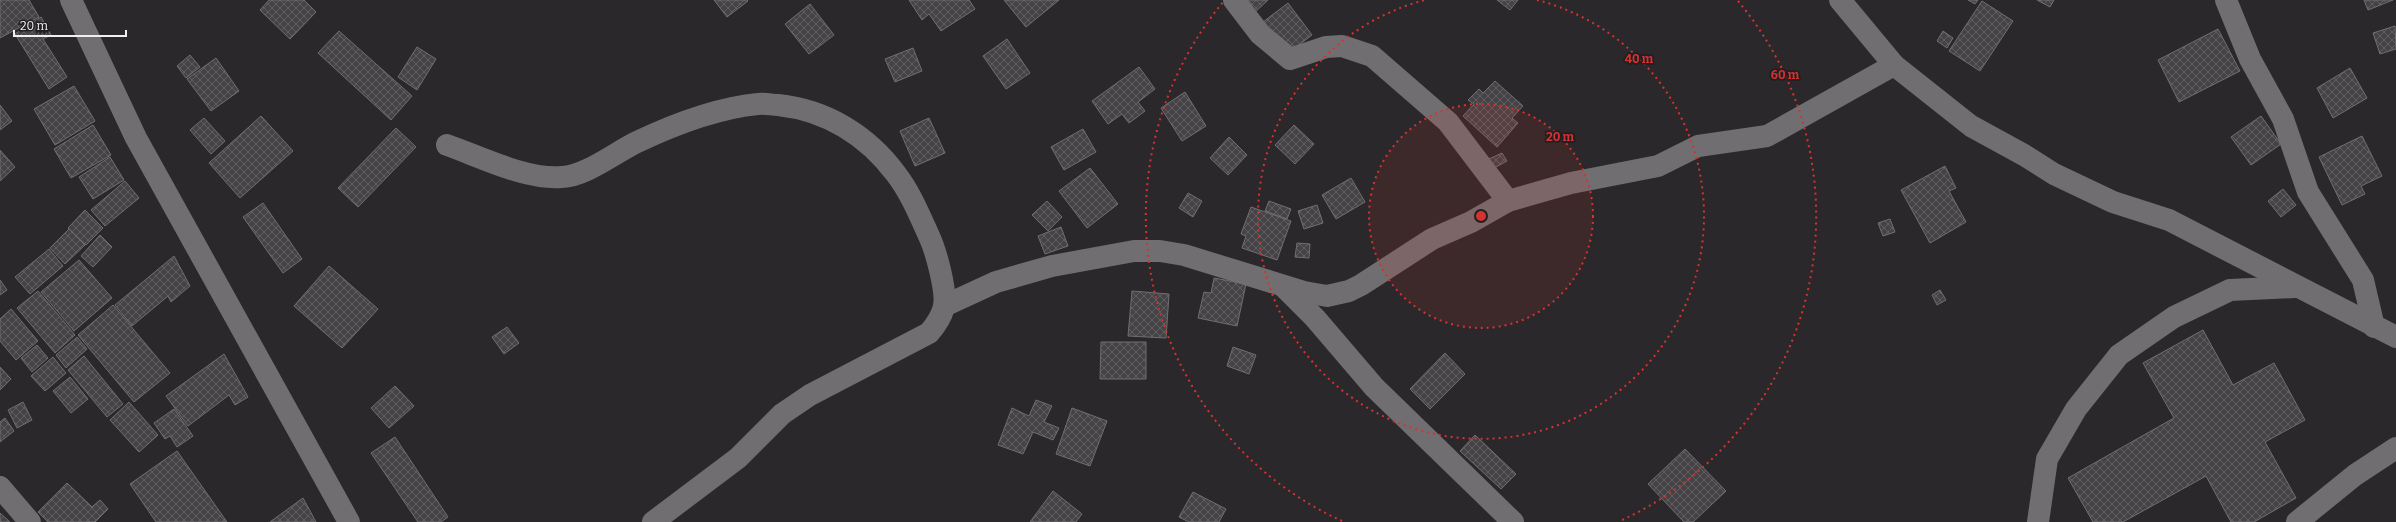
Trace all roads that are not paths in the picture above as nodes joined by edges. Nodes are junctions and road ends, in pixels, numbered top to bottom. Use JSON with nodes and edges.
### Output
{"nodes":[{"id":1,"x":71,"y":0,"type":"edge"},
{"id":2,"x":1234,"y":0,"type":"edge"},
{"id":3,"x":1840,"y":0,"type":"edge"},
{"id":4,"x":2226,"y":0,"type":"edge"},
{"id":5,"x":1894,"y":65,"type":"junction"},
{"id":6,"x":447,"y":145,"type":"dead end"},
{"id":7,"x":1508,"y":201,"type":"junction"},
{"id":8,"x":1281,"y":284,"type":"junction"},
{"id":9,"x":2296,"y":287,"type":"junction"},
{"id":10,"x":944,"y":306,"type":"junction"},
{"id":11,"x":2374,"y":327,"type":"junction"},
{"id":12,"x":2396,"y":337,"type":"edge"},
{"id":13,"x":2396,"y":448,"type":"edge"},
{"id":14,"x":0,"y":487,"type":"edge"},
{"id":15,"x":30,"y":522,"type":"edge"},
{"id":16,"x":349,"y":522,"type":"edge"},
{"id":17,"x":654,"y":522,"type":"edge"},
{"id":18,"x":1513,"y":522,"type":"edge"},
{"id":19,"x":2038,"y":522,"type":"edge"},
{"id":20,"x":2297,"y":522,"type":"edge"}],
"edges":[{"from":1,"to":16,"type":"street"},
{"from":2,"to":7,"type":"street"},
{"from":3,"to":5,"type":"street"},
{"from":4,"to":11,"type":"street"},
{"from":5,"to":7,"type":"street"},
{"from":5,"to":9,"type":"street"},
{"from":6,"to":10,"type":"street"},
{"from":7,"to":8,"type":"street"},
{"from":8,"to":10,"type":"street"},
{"from":8,"to":18,"type":"street"},
{"from":9,"to":11,"type":"street"},
{"from":9,"to":19,"type":"street"},
{"from":10,"to":17,"type":"street"},
{"from":11,"to":12,"type":"street"},
{"from":13,"to":20,"type":"street"},
{"from":14,"to":15,"type":"street"}]}
